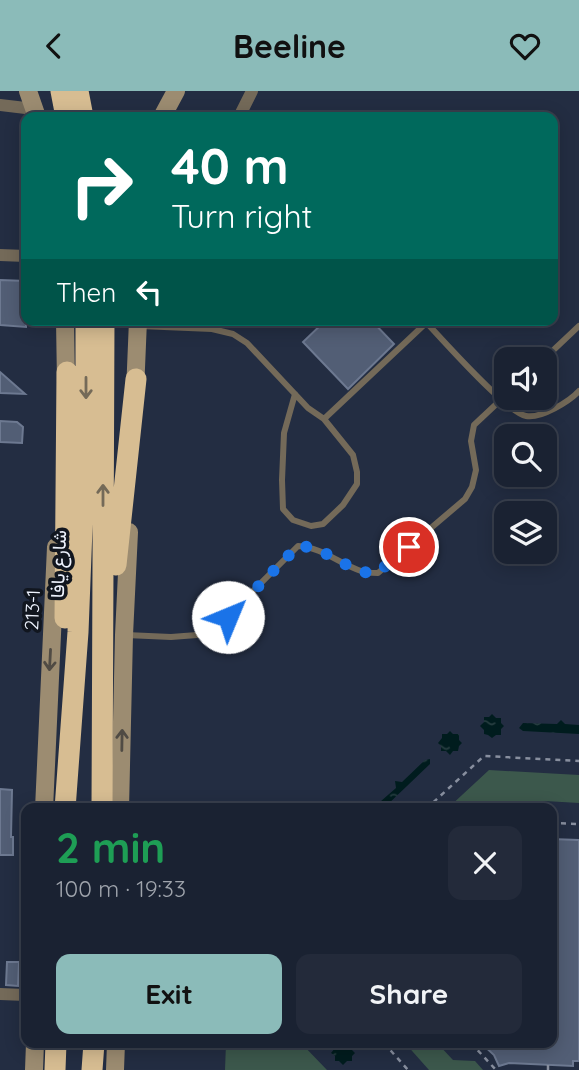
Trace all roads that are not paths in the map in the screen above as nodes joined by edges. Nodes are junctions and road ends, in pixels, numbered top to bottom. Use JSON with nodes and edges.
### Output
{"nodes":[{"id":1,"x":28,"y":91,"type":"edge"},
{"id":2,"x":61,"y":91,"type":"edge"},
{"id":3,"x":78,"y":91,"type":"edge"},
{"id":4,"x":176,"y":91,"type":"edge"},
{"id":5,"x":252,"y":91,"type":"edge"},
{"id":6,"x":0,"y":105,"type":"edge"},
{"id":7,"x":32,"y":112,"type":"edge"},
{"id":8,"x":36,"y":112,"type":"edge"},
{"id":9,"x":65,"y":112,"type":"edge"},
{"id":10,"x":82,"y":112,"type":"edge"},
{"id":11,"x":165,"y":112,"type":"edge"},
{"id":12,"x":242,"y":112,"type":"edge"},
{"id":13,"x":0,"y":255,"type":"edge"},
{"id":14,"x":21,"y":256,"type":"edge"},
{"id":15,"x":65,"y":326,"type":"edge"},
{"id":16,"x":86,"y":326,"type":"edge"},
{"id":17,"x":104,"y":326,"type":"edge"},
{"id":18,"x":138,"y":326,"type":"edge"},
{"id":19,"x":175,"y":326,"type":"edge"},
{"id":20,"x":421,"y":326,"type":"edge"},
{"id":21,"x":429,"y":326,"type":"edge"},
{"id":22,"x":579,"y":327,"type":"edge"},
{"id":23,"x":557,"y":347,"type":"edge"},
{"id":24,"x":66,"y":372,"type":"junction"},
{"id":25,"x":136,"y":379,"type":"junction"},
{"id":26,"x":494,"y":388,"type":"edge"},
{"id":27,"x":579,"y":391,"type":"edge"},
{"id":28,"x":295,"y":394,"type":"junction"},
{"id":29,"x":494,"y":406,"type":"edge"},
{"id":30,"x":557,"y":407,"type":"edge"},
{"id":31,"x":517,"y":410,"type":"edge"},
{"id":32,"x":551,"y":410,"type":"edge"},
{"id":33,"x":324,"y":419,"type":"junction"},
{"id":34,"x":124,"y":635,"type":"junction"},
{"id":35,"x":44,"y":803,"type":"edge"},
{"id":36,"x":64,"y":803,"type":"edge"},
{"id":37,"x":64,"y":803,"type":"edge"},
{"id":38,"x":102,"y":803,"type":"edge"},
{"id":39,"x":102,"y":803,"type":"edge"},
{"id":40,"x":121,"y":803,"type":"edge"},
{"id":41,"x":0,"y":994,"type":"edge"},
{"id":42,"x":21,"y":995,"type":"edge"},
{"id":43,"x":35,"y":1048,"type":"edge"},
{"id":44,"x":56,"y":1048,"type":"edge"},
{"id":45,"x":93,"y":1048,"type":"edge"},
{"id":46,"x":116,"y":1048,"type":"edge"},
{"id":47,"x":34,"y":1070,"type":"edge"},
{"id":48,"x":55,"y":1070,"type":"edge"},
{"id":49,"x":93,"y":1070,"type":"edge"},
{"id":50,"x":115,"y":1070,"type":"edge"}],
"edges":[{"from":1,"to":8,"type":"main road"},
{"from":2,"to":9,"type":"highway"},
{"from":3,"to":10,"type":"highway"},
{"from":4,"to":11,"type":"main road"},
{"from":5,"to":12,"type":"street"},
{"from":6,"to":7,"type":"street"},
{"from":13,"to":14,"type":"street"},
{"from":15,"to":24,"type":"main road","name":"213-1"},
{"from":16,"to":37,"type":"highway","name":"شارع يافا","one_way":true},
{"from":38,"to":17,"type":"highway","one_way":true},
{"from":18,"to":25,"type":"main road"},
{"from":19,"to":28,"type":"lane"},
{"from":20,"to":33,"type":"lane"},
{"from":21,"to":26,"type":"lane"},
{"from":22,"to":23,"type":"lane"},
{"from":24,"to":35,"type":"main road","name":"213-1","one_way":true},
{"from":24,"to":36,"type":"highway"},
{"from":25,"to":34,"type":"main road"},
{"from":25,"to":39,"type":"highway"},
{"from":27,"to":30,"type":"lane"},
{"from":28,"to":33,"type":"lane"},
{"from":28,"to":33,"type":"lane"},
{"from":29,"to":34,"type":"lane"},
{"from":31,"to":32,"type":"lane"},
{"from":40,"to":34,"type":"main road","one_way":true},
{"from":41,"to":42,"type":"street"},
{"from":43,"to":47,"type":"main road"},
{"from":44,"to":48,"type":"highway"},
{"from":45,"to":49,"type":"highway"},
{"from":46,"to":50,"type":"main road"}]}
